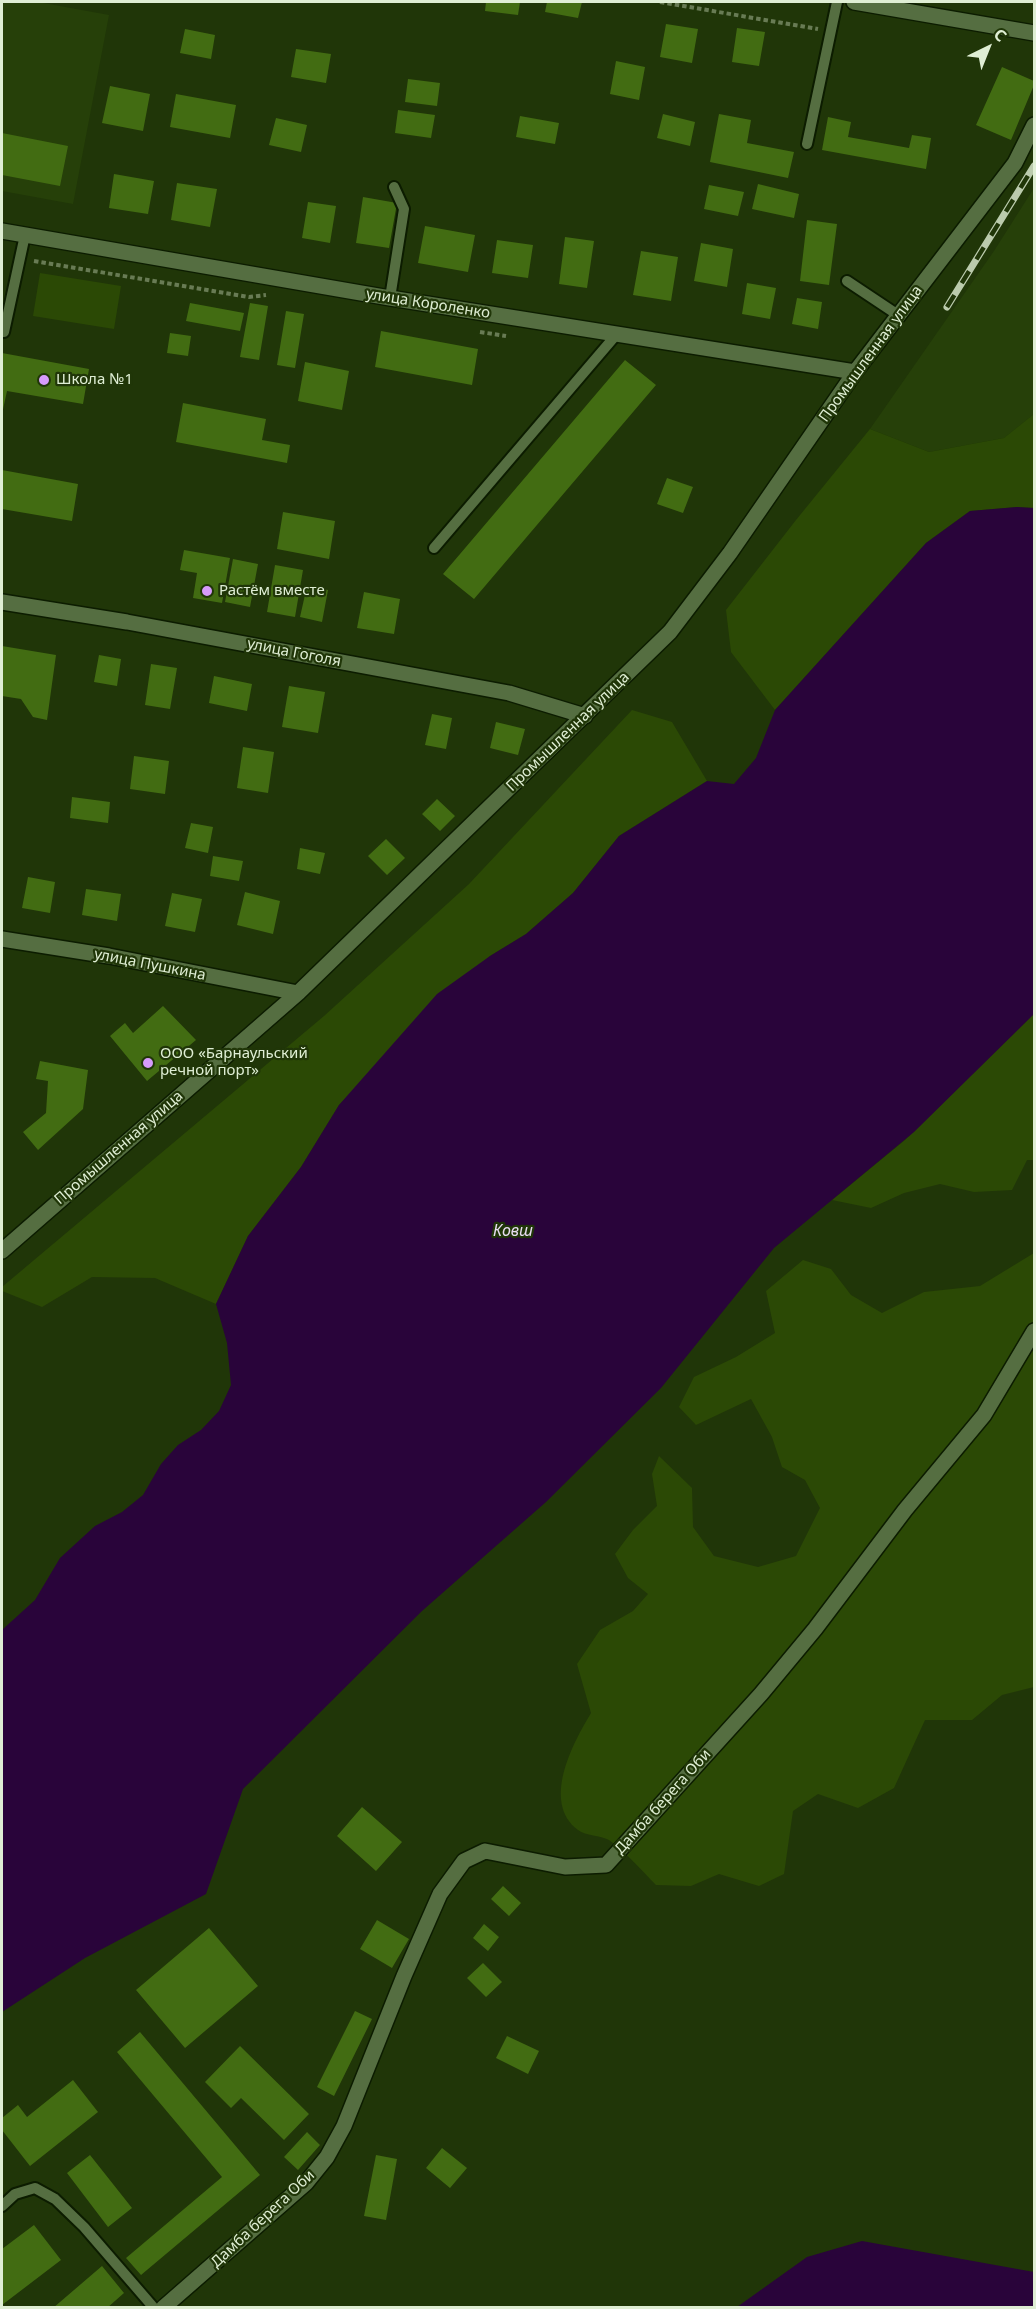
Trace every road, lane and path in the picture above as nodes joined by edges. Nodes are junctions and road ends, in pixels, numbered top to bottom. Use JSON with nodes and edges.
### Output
{"nodes":[{"id":1,"x":660,"y":2,"type":"edge"},
{"id":2,"x":837,"y":2,"type":"edge"},
{"id":3,"x":854,"y":2,"type":"edge"},
{"id":4,"x":830,"y":31,"type":"junction"},
{"id":5,"x":1035,"y":33,"type":"edge"},
{"id":6,"x":1035,"y":125,"type":"edge"},
{"id":7,"x":807,"y":144,"type":"dead end"},
{"id":8,"x":394,"y":187,"type":"dead end"},
{"id":9,"x":2,"y":231,"type":"edge"},
{"id":10,"x":25,"y":235,"type":"junction"},
{"id":11,"x":19,"y":259,"type":"junction"},
{"id":12,"x":847,"y":281,"type":"dead end"},
{"id":13,"x":276,"y":294,"type":"dead end"},
{"id":14,"x":390,"y":298,"type":"junction"},
{"id":15,"x":898,"y":315,"type":"junction"},
{"id":16,"x":470,"y":330,"type":"dead end"},
{"id":17,"x":4,"y":332,"type":"dead end"},
{"id":18,"x":616,"y":335,"type":"junction"},
{"id":19,"x":515,"y":337,"type":"dead end"},
{"id":20,"x":855,"y":372,"type":"junction"},
{"id":21,"x":434,"y":548,"type":"dead end"},
{"id":22,"x":2,"y":602,"type":"edge"},
{"id":23,"x":585,"y":716,"type":"junction"},
{"id":24,"x":2,"y":939,"type":"edge"},
{"id":25,"x":298,"y":993,"type":"junction"},
{"id":26,"x":2,"y":1251,"type":"edge"},
{"id":27,"x":1035,"y":1331,"type":"edge"},
{"id":28,"x":2,"y":2206,"type":"edge"},
{"id":29,"x":154,"y":2307,"type":"edge"},
{"id":30,"x":163,"y":2307,"type":"edge"}],
"edges":[{"from":1,"to":4,"type":"path"},
{"from":2,"to":4,"type":"lane"},
{"from":3,"to":5,"type":"street"},
{"from":4,"to":7,"type":"lane"},
{"from":6,"to":15,"type":"street","name":"Промышленная улица"},
{"from":8,"to":14,"type":"lane"},
{"from":9,"to":10,"type":"street","name":"улица Короленко"},
{"from":10,"to":11,"type":"lane"},
{"from":10,"to":14,"type":"street","name":"улица Короленко"},
{"from":11,"to":13,"type":"path"},
{"from":11,"to":17,"type":"lane"},
{"from":12,"to":15,"type":"lane"},
{"from":14,"to":18,"type":"street","name":"улица Короленко"},
{"from":15,"to":20,"type":"street","name":"Промышленная улица"},
{"from":16,"to":19,"type":"path"},
{"from":18,"to":20,"type":"street","name":"улица Короленко"},
{"from":18,"to":21,"type":"lane"},
{"from":20,"to":23,"type":"street","name":"Промышленная улица"},
{"from":22,"to":23,"type":"street","name":"улица Гоголя"},
{"from":23,"to":25,"type":"street","name":"Промышленная улица"},
{"from":24,"to":25,"type":"street","name":"улица Пушкина"},
{"from":25,"to":26,"type":"street","name":"Промышленная улица"},
{"from":27,"to":30,"type":"street","name":"Дамба берега Оби"},
{"from":28,"to":29,"type":"lane"}]}
